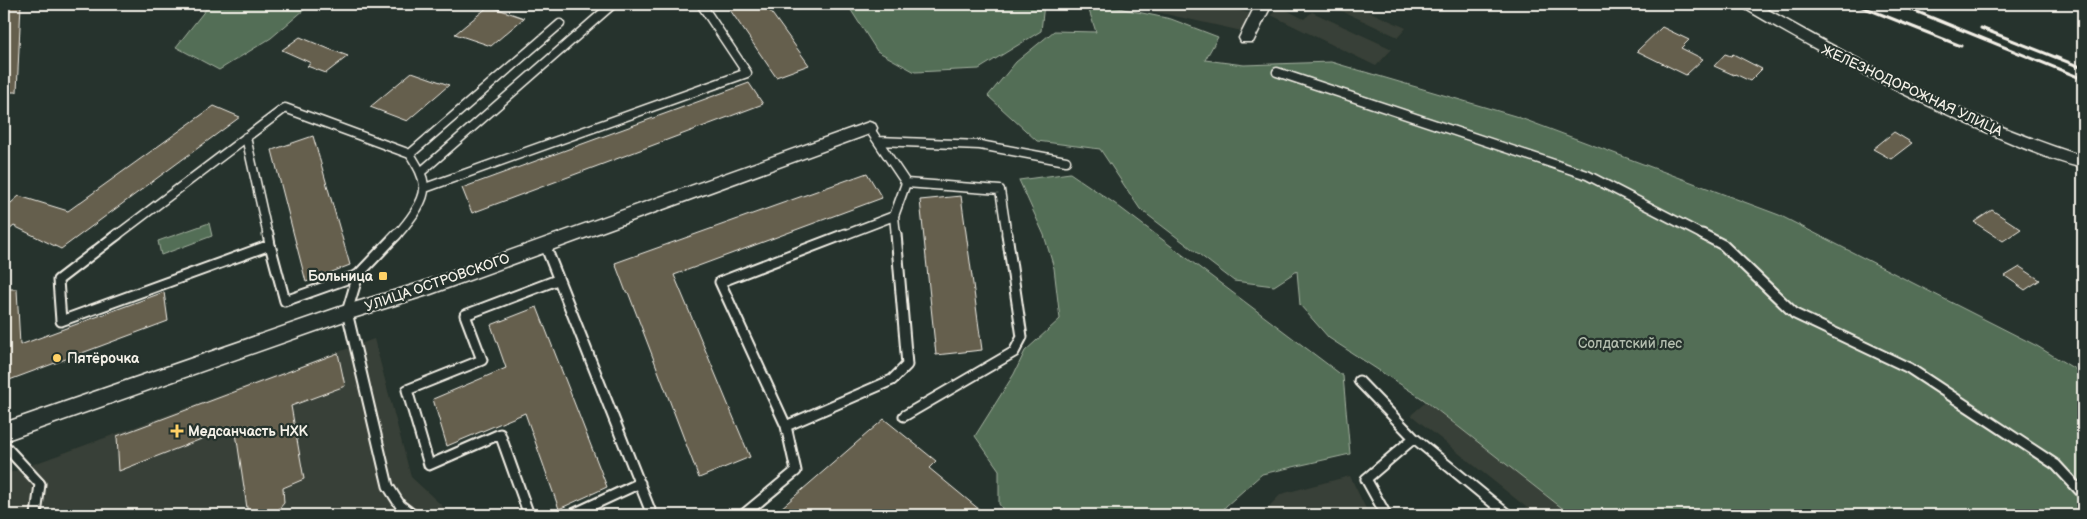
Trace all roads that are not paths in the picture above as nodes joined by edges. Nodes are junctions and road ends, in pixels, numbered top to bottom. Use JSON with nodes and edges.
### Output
{"nodes":[{"id":1,"x":613,"y":4,"type":"edge"},
{"id":2,"x":700,"y":4,"type":"edge"},
{"id":3,"x":1264,"y":4,"type":"edge"},
{"id":4,"x":1747,"y":4,"type":"edge"},
{"id":5,"x":560,"y":24,"type":"dead end"},
{"id":6,"x":1247,"y":38,"type":"dead end"},
{"id":7,"x":1276,"y":72,"type":"dead end"},
{"id":8,"x":874,"y":134,"type":"junction"},
{"id":9,"x":246,"y":137,"type":"junction"},
{"id":10,"x":410,"y":154,"type":"junction"},
{"id":11,"x":1066,"y":161,"type":"dead end"},
{"id":12,"x":2083,"y":162,"type":"edge"},
{"id":13,"x":422,"y":172,"type":"junction"},
{"id":14,"x":906,"y":184,"type":"junction"},
{"id":15,"x":425,"y":188,"type":"junction"},
{"id":16,"x":894,"y":216,"type":"junction"},
{"id":17,"x":270,"y":245,"type":"junction"},
{"id":18,"x":545,"y":245,"type":"junction"},
{"id":19,"x":358,"y":276,"type":"junction"},
{"id":20,"x":557,"y":280,"type":"junction"},
{"id":21,"x":348,"y":312,"type":"junction"},
{"id":22,"x":1359,"y":381,"type":"dead end"},
{"id":23,"x":904,"y":416,"type":"dead end"},
{"id":24,"x":786,"y":426,"type":"junction"},
{"id":25,"x":4,"y":432,"type":"edge"},
{"id":26,"x":1414,"y":438,"type":"junction"},
{"id":27,"x":4,"y":445,"type":"edge"},
{"id":28,"x":640,"y":483,"type":"junction"},
{"id":29,"x":2083,"y":494,"type":"edge"},
{"id":30,"x":36,"y":515,"type":"edge"},
{"id":31,"x":413,"y":515,"type":"edge"},
{"id":32,"x":530,"y":515,"type":"edge"},
{"id":33,"x":571,"y":515,"type":"edge"},
{"id":34,"x":652,"y":515,"type":"edge"},
{"id":35,"x":743,"y":515,"type":"edge"},
{"id":36,"x":1386,"y":515,"type":"edge"},
{"id":37,"x":1508,"y":515,"type":"edge"}],
"edges":[{"from":1,"to":13,"type":"lane"},
{"from":2,"to":15,"type":"lane"},
{"from":3,"to":6,"type":"street"},
{"from":4,"to":12,"type":"street","name":"ЖЕЛЕЗНОДОРОЖНАЯ УЛИЦА"},
{"from":5,"to":10,"type":"lane"},
{"from":7,"to":29,"type":"lane"},
{"from":8,"to":11,"type":"lane"},
{"from":8,"to":14,"type":"lane"},
{"from":8,"to":18,"type":"street","name":"УЛИЦА ОСТРОВСКОГО"},
{"from":9,"to":10,"type":"lane"},
{"from":9,"to":17,"type":"lane"},
{"from":9,"to":17,"type":"lane"},
{"from":10,"to":13,"type":"lane"},
{"from":13,"to":15,"type":"lane"},
{"from":14,"to":16,"type":"lane"},
{"from":14,"to":23,"type":"lane"},
{"from":15,"to":19,"type":"lane"},
{"from":16,"to":24,"type":"lane"},
{"from":16,"to":24,"type":"lane"},
{"from":17,"to":19,"type":"lane"},
{"from":18,"to":20,"type":"lane"},
{"from":18,"to":21,"type":"street","name":"УЛИЦА ОСТРОВСКОГО"},
{"from":19,"to":21,"type":"lane"},
{"from":20,"to":28,"type":"lane"},
{"from":20,"to":32,"type":"lane"},
{"from":21,"to":25,"type":"street","name":"УЛИЦА ОСТРОВСКОГО"},
{"from":21,"to":31,"type":"lane"},
{"from":22,"to":26,"type":"lane"},
{"from":24,"to":35,"type":"lane"},
{"from":26,"to":36,"type":"lane"},
{"from":26,"to":37,"type":"lane"},
{"from":27,"to":30,"type":"lane"},
{"from":28,"to":33,"type":"lane"},
{"from":28,"to":34,"type":"lane"}]}
